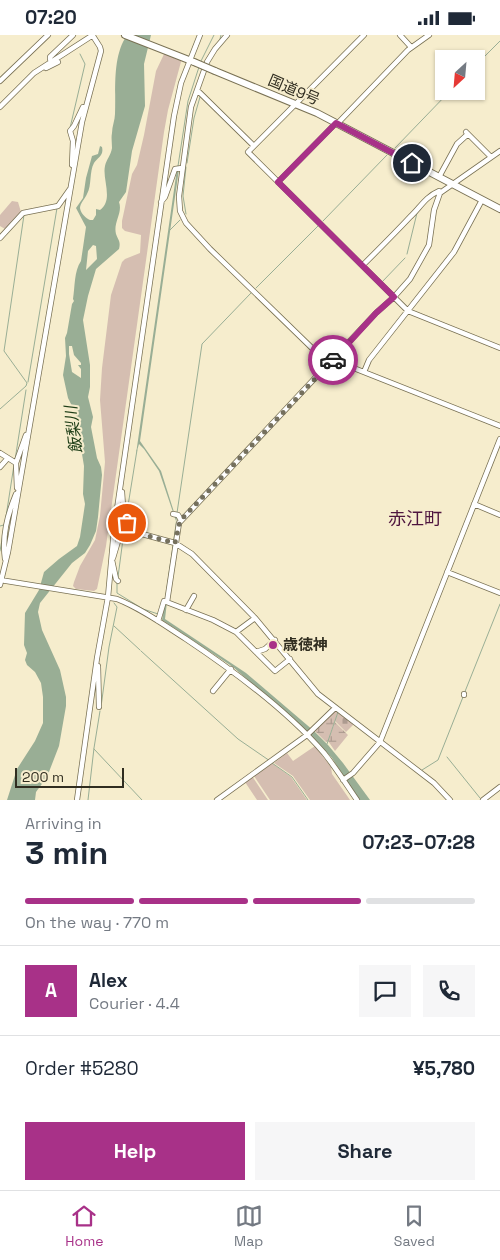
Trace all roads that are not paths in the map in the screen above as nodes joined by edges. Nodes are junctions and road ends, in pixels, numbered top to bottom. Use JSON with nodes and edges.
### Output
{"nodes":[{"id":1,"x":48,"y":35,"type":"edge"},
{"id":2,"x":73,"y":35,"type":"edge"},
{"id":3,"x":93,"y":35,"type":"edge"},
{"id":4,"x":125,"y":35,"type":"edge"},
{"id":5,"x":200,"y":35,"type":"edge"},
{"id":6,"x":227,"y":35,"type":"edge"},
{"id":7,"x":364,"y":35,"type":"edge"},
{"id":8,"x":400,"y":35,"type":"edge"},
{"id":9,"x":429,"y":35,"type":"edge"},
{"id":10,"x":411,"y":47,"type":"junction"},
{"id":11,"x":190,"y":61,"type":"junction"},
{"id":12,"x":51,"y":62,"type":"junction"},
{"id":13,"x":58,"y":62,"type":"dead end"},
{"id":14,"x":37,"y":71,"type":"junction"},
{"id":15,"x":0,"y":81,"type":"edge"},
{"id":16,"x":196,"y":90,"type":"junction"},
{"id":17,"x":298,"y":104,"type":"junction"},
{"id":18,"x":86,"y":105,"type":"junction"},
{"id":19,"x":0,"y":107,"type":"edge"},
{"id":20,"x":336,"y":123,"type":"junction"},
{"id":21,"x":254,"y":146,"type":"junction"},
{"id":22,"x":500,"y":151,"type":"edge"},
{"id":23,"x":491,"y":157,"type":"junction"},
{"id":24,"x":182,"y":168,"type":"junction"},
{"id":25,"x":74,"y":169,"type":"junction"},
{"id":26,"x":439,"y":177,"type":"junction"},
{"id":27,"x":278,"y":182,"type":"junction"},
{"id":28,"x":452,"y":184,"type":"junction"},
{"id":29,"x":71,"y":189,"type":"junction"},
{"id":30,"x":440,"y":193,"type":"junction"},
{"id":31,"x":482,"y":200,"type":"junction"},
{"id":32,"x":161,"y":202,"type":"junction"},
{"id":33,"x":500,"y":209,"type":"edge"},
{"id":34,"x":0,"y":238,"type":"edge"},
{"id":35,"x":363,"y":265,"type":"junction"},
{"id":36,"x":394,"y":297,"type":"junction"},
{"id":37,"x":408,"y":311,"type":"junction"},
{"id":38,"x":500,"y":348,"type":"edge"},
{"id":39,"x":333,"y":359,"type":"junction"},
{"id":40,"x":364,"y":372,"type":"junction"},
{"id":41,"x":500,"y":427,"type":"edge"},
{"id":42,"x":29,"y":431,"type":"junction"},
{"id":43,"x":500,"y":439,"type":"edge"},
{"id":44,"x":0,"y":453,"type":"edge"},
{"id":45,"x":8,"y":458,"type":"junction"},
{"id":46,"x":16,"y":463,"type":"junction"},
{"id":47,"x":0,"y":467,"type":"edge"},
{"id":48,"x":120,"y":486,"type":"junction"},
{"id":49,"x":18,"y":490,"type":"junction"},
{"id":50,"x":474,"y":505,"type":"junction"},
{"id":51,"x":176,"y":514,"type":"dead end"},
{"id":52,"x":500,"y":515,"type":"edge"},
{"id":53,"x":181,"y":520,"type":"junction"},
{"id":54,"x":124,"y":521,"type":"junction"},
{"id":55,"x":2,"y":527,"type":"edge"},
{"id":56,"x":173,"y":543,"type":"junction"},
{"id":57,"x":111,"y":560,"type":"junction"},
{"id":58,"x":5,"y":561,"type":"junction"},
{"id":59,"x":447,"y":572,"type":"junction"},
{"id":60,"x":117,"y":581,"type":"dead end"},
{"id":61,"x":1,"y":582,"type":"edge"},
{"id":62,"x":500,"y":593,"type":"edge"},
{"id":63,"x":194,"y":596,"type":"dead end"},
{"id":64,"x":106,"y":597,"type":"junction"},
{"id":65,"x":166,"y":602,"type":"junction"},
{"id":66,"x":186,"y":610,"type":"junction"},
{"id":67,"x":255,"y":618,"type":"junction"},
{"id":68,"x":158,"y":621,"type":"junction"},
{"id":69,"x":236,"y":632,"type":"junction"},
{"id":70,"x":275,"y":641,"type":"junction"},
{"id":71,"x":256,"y":652,"type":"junction"},
{"id":72,"x":97,"y":658,"type":"junction"},
{"id":73,"x":290,"y":659,"type":"junction"},
{"id":74,"x":231,"y":669,"type":"junction"},
{"id":75,"x":213,"y":691,"type":"dead end"},
{"id":76,"x":99,"y":707,"type":"dead end"},
{"id":77,"x":335,"y":708,"type":"junction"},
{"id":78,"x":308,"y":735,"type":"junction"},
{"id":79,"x":380,"y":742,"type":"junction"},
{"id":80,"x":344,"y":780,"type":"junction"},
{"id":81,"x":500,"y":787,"type":"edge"},
{"id":82,"x":77,"y":800,"type":"edge"},
{"id":83,"x":217,"y":800,"type":"edge"},
{"id":84,"x":357,"y":800,"type":"edge"},
{"id":85,"x":450,"y":800,"type":"edge"},
{"id":86,"x":483,"y":800,"type":"edge"}],
"edges":[{"from":1,"to":15,"type":"street"},
{"from":2,"to":12,"type":"street"},
{"from":3,"to":12,"type":"street"},
{"from":3,"to":18,"type":"street"},
{"from":4,"to":11,"type":"highway","name":"国道9号"},
{"from":5,"to":11,"type":"street"},
{"from":6,"to":16,"type":"street"},
{"from":7,"to":17,"type":"street"},
{"from":8,"to":10,"type":"street"},
{"from":9,"to":10,"type":"street"},
{"from":10,"to":20,"type":"street"},
{"from":11,"to":17,"type":"highway","name":"国道9号","bridge":true},
{"from":11,"to":32,"type":"street"},
{"from":12,"to":14,"type":"street"},
{"from":13,"to":14,"type":"street"},
{"from":14,"to":19,"type":"street"},
{"from":16,"to":21,"type":"street"},
{"from":16,"to":24,"type":"street"},
{"from":17,"to":20,"type":"highway","name":"国道9号"},
{"from":17,"to":21,"type":"street"},
{"from":18,"to":25,"type":"street"},
{"from":18,"to":25,"type":"street"},
{"from":20,"to":26,"type":"highway","name":"国道9号"},
{"from":20,"to":27,"type":"street"},
{"from":21,"to":27,"type":"street"},
{"from":22,"to":23,"type":"street"},
{"from":23,"to":26,"type":"street"},
{"from":23,"to":28,"type":"street"},
{"from":24,"to":32,"type":"street"},
{"from":24,"to":39,"type":"street"},
{"from":25,"to":29,"type":"street"},
{"from":26,"to":28,"type":"highway","name":"国道9号"},
{"from":27,"to":35,"type":"street"},
{"from":28,"to":30,"type":"street"},
{"from":28,"to":31,"type":"highway","name":"国道9号"},
{"from":29,"to":34,"type":"street"},
{"from":29,"to":42,"type":"street"},
{"from":30,"to":35,"type":"street"},
{"from":30,"to":36,"type":"street"},
{"from":31,"to":33,"type":"highway","name":"国道9号"},
{"from":31,"to":37,"type":"street"},
{"from":32,"to":48,"type":"street"},
{"from":35,"to":36,"type":"street"},
{"from":36,"to":37,"type":"street"},
{"from":36,"to":39,"type":"street"},
{"from":37,"to":38,"type":"street"},
{"from":37,"to":40,"type":"street"},
{"from":39,"to":40,"type":"street"},
{"from":39,"to":53,"type":"street"},
{"from":40,"to":41,"type":"street"},
{"from":42,"to":46,"type":"street"},
{"from":42,"to":49,"type":"street"},
{"from":43,"to":50,"type":"street"},
{"from":44,"to":45,"type":"street"},
{"from":45,"to":46,"type":"street"},
{"from":45,"to":47,"type":"street"},
{"from":46,"to":49,"type":"street"},
{"from":48,"to":54,"type":"street"},
{"from":48,"to":57,"type":"street"},
{"from":49,"to":55,"type":"street"},
{"from":49,"to":58,"type":"street"},
{"from":50,"to":52,"type":"street"},
{"from":50,"to":59,"type":"street"},
{"from":51,"to":53,"type":"street"},
{"from":53,"to":56,"type":"street"},
{"from":54,"to":56,"type":"street"},
{"from":54,"to":57,"type":"street"},
{"from":55,"to":58,"type":"street"},
{"from":56,"to":65,"type":"street"},
{"from":56,"to":67,"type":"street"},
{"from":57,"to":60,"type":"street"},
{"from":57,"to":64,"type":"street"},
{"from":58,"to":61,"type":"street"},
{"from":59,"to":62,"type":"street"},
{"from":59,"to":79,"type":"street"},
{"from":61,"to":64,"type":"street"},
{"from":63,"to":66,"type":"street"},
{"from":64,"to":68,"type":"street"},
{"from":64,"to":72,"type":"street"},
{"from":65,"to":66,"type":"street"},
{"from":65,"to":68,"type":"street"},
{"from":66,"to":69,"type":"street"},
{"from":67,"to":69,"type":"street"},
{"from":67,"to":70,"type":"street"},
{"from":68,"to":74,"type":"street"},
{"from":69,"to":71,"type":"street"},
{"from":70,"to":71,"type":"street"},
{"from":70,"to":73,"type":"street"},
{"from":71,"to":73,"type":"street"},
{"from":72,"to":76,"type":"street"},
{"from":72,"to":82,"type":"street"},
{"from":73,"to":77,"type":"street"},
{"from":74,"to":75,"type":"street"},
{"from":74,"to":78,"type":"street"},
{"from":77,"to":78,"type":"street"},
{"from":77,"to":79,"type":"street"},
{"from":78,"to":80,"type":"street"},
{"from":78,"to":83,"type":"street"},
{"from":79,"to":80,"type":"street"},
{"from":79,"to":85,"type":"street"},
{"from":80,"to":84,"type":"street"},
{"from":81,"to":86,"type":"street"}]}
